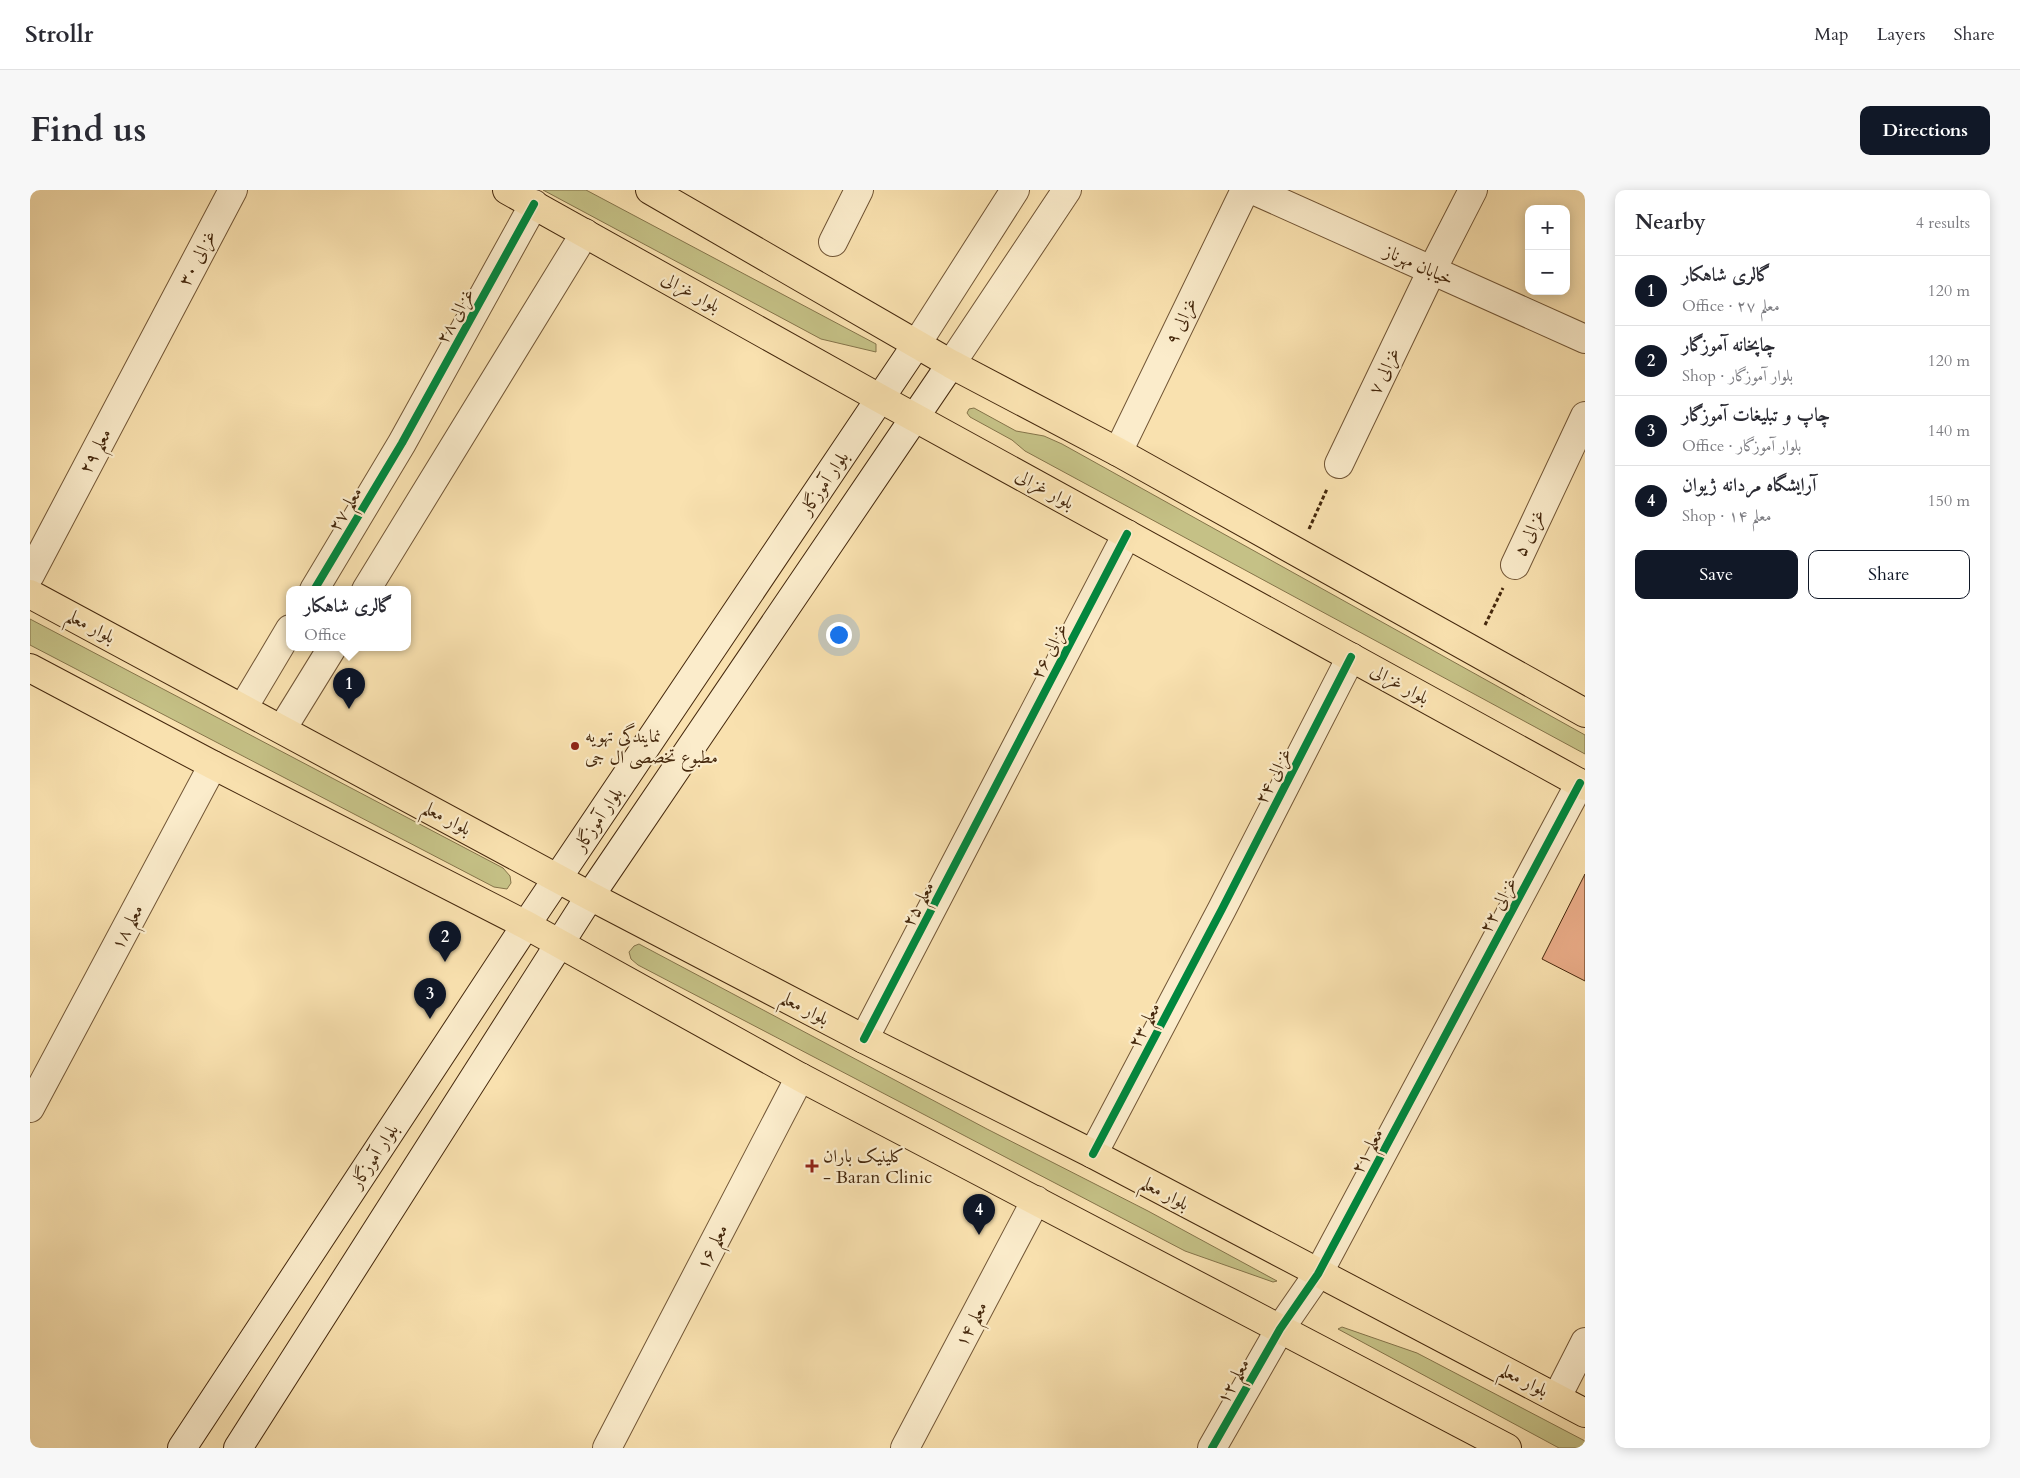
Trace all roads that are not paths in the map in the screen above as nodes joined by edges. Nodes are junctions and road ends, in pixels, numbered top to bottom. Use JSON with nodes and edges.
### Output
{"nodes":[{"id":1,"x":233,"y":190,"type":"edge"},
{"id":2,"x":507,"y":190,"type":"edge"},
{"id":3,"x":650,"y":190,"type":"edge"},
{"id":4,"x":859,"y":190,"type":"edge"},
{"id":5,"x":1015,"y":190,"type":"edge"},
{"id":6,"x":1066,"y":190,"type":"edge"},
{"id":7,"x":1246,"y":190,"type":"edge"},
{"id":8,"x":1253,"y":190,"type":"edge"},
{"id":9,"x":1474,"y":190,"type":"edge"},
{"id":10,"x":534,"y":204,"type":"junction"},
{"id":11,"x":585,"y":233,"type":"junction"},
{"id":12,"x":833,"y":242,"type":"dead end"},
{"id":13,"x":1432,"y":270,"type":"junction"},
{"id":14,"x":160,"y":327,"type":"joint"},
{"id":15,"x":1585,"y":339,"type":"edge"},
{"id":16,"x":916,"y":345,"type":"junction"},
{"id":17,"x":951,"y":364,"type":"junction"},
{"id":18,"x":881,"y":399,"type":"junction"},
{"id":19,"x":1585,"y":416,"type":"edge"},
{"id":20,"x":915,"y":418,"type":"junction"},
{"id":21,"x":402,"y":443,"type":"joint"},
{"id":22,"x":1118,"y":452,"type":"junction"},
{"id":23,"x":1339,"y":464,"type":"road end"},
{"id":24,"x":1127,"y":534,"type":"junction"},
{"id":25,"x":1515,"y":565,"type":"road end"},
{"id":26,"x":30,"y":575,"type":"edge"},
{"id":27,"x":316,"y":586,"type":"edge"},
{"id":28,"x":368,"y":586,"type":"edge"},
{"id":29,"x":30,"y":594,"type":"edge"},
{"id":30,"x":286,"y":636,"type":"edge"},
{"id":31,"x":330,"y":651,"type":"edge"},
{"id":32,"x":1351,"y":657,"type":"junction"},
{"id":33,"x":30,"y":668,"type":"edge"},
{"id":34,"x":243,"y":708,"type":"junction"},
{"id":35,"x":1585,"y":712,"type":"edge"},
{"id":36,"x":282,"y":729,"type":"junction"},
{"id":37,"x":213,"y":766,"type":"junction"},
{"id":38,"x":998,"y":783,"type":"joint"},
{"id":39,"x":1583,"y":785,"type":"edge"},
{"id":40,"x":558,"y":878,"type":"junction"},
{"id":41,"x":590,"y":896,"type":"junction"},
{"id":42,"x":1222,"y":909,"type":"joint"},
{"id":43,"x":526,"y":925,"type":"junction"},
{"id":44,"x":560,"y":944,"type":"junction"},
{"id":45,"x":864,"y":1039,"type":"junction"},
{"id":46,"x":1442,"y":1041,"type":"joint"},
{"id":47,"x":800,"y":1076,"type":"junction"},
{"id":48,"x":35,"y":1098,"type":"edge"},
{"id":49,"x":1093,"y":1154,"type":"junction"},
{"id":50,"x":1036,"y":1200,"type":"junction"},
{"id":51,"x":1318,"y":1274,"type":"junction"},
{"id":52,"x":1280,"y":1329,"type":"junction"},
{"id":53,"x":1585,"y":1342,"type":"edge"},
{"id":54,"x":1557,"y":1397,"type":"junction"},
{"id":55,"x":1585,"y":1413,"type":"edge"},
{"id":56,"x":182,"y":1448,"type":"edge"},
{"id":57,"x":238,"y":1448,"type":"edge"},
{"id":58,"x":607,"y":1448,"type":"edge"},
{"id":59,"x":905,"y":1448,"type":"edge"},
{"id":60,"x":1212,"y":1448,"type":"edge"},
{"id":61,"x":1505,"y":1448,"type":"edge"}],
"edges":[{"from":1,"to":14,"type":"street","name":"غزالی ۳۰"},
{"from":2,"to":10,"type":"main road","name":"بلوار غزالی"},
{"from":3,"to":16,"type":"main road"},
{"from":4,"to":12,"type":"street"},
{"from":5,"to":16,"type":"street","name":"بلوار آموزگار"},
{"from":6,"to":17,"type":"street","name":"بلوار آموزگار"},
{"from":7,"to":22,"type":"street","name":"غزالی ۹"},
{"from":8,"to":13,"type":"street","name":"خیابان مهرناز"},
{"from":9,"to":13,"type":"street","name":"غزالی ۷"},
{"from":10,"to":11,"type":"main road","name":"بلوار غزالی"},
{"from":10,"to":21,"type":"street","name":"غزالی ۲۸"},
{"from":11,"to":18,"type":"main road","name":"بلوار غزالی"},
{"from":11,"to":28,"type":"street"},
{"from":13,"to":15,"type":"street","name":"خیابان مهرناز"},
{"from":13,"to":23,"type":"street","name":"غزالی ۷"},
{"from":14,"to":26,"type":"street","name":"معلم ۲۹"},
{"from":16,"to":17,"type":"main road"},
{"from":16,"to":18,"type":"street","name":"بلوار آموزگار"},
{"from":17,"to":20,"type":"street","name":"بلوار آموزگار"},
{"from":17,"to":22,"type":"main road"},
{"from":18,"to":20,"type":"main road","name":"بلوار غزالی"},
{"from":18,"to":40,"type":"street","name":"بلوار آموزگار"},
{"from":19,"to":25,"type":"street","name":"غزالی ۵"},
{"from":20,"to":24,"type":"main road","name":"بلوار غزالی"},
{"from":20,"to":41,"type":"street","name":"بلوار آموزگار"},
{"from":21,"to":27,"type":"street","name":"معلم ۲۷"},
{"from":22,"to":35,"type":"main road"},
{"from":24,"to":32,"type":"main road","name":"بلوار غزالی"},
{"from":24,"to":38,"type":"street","name":"غزالی ۲۶"},
{"from":29,"to":34,"type":"main road","name":"بلوار معلم"},
{"from":30,"to":34,"type":"street"},
{"from":31,"to":36,"type":"street"},
{"from":32,"to":39,"type":"main road","name":"بلوار غزالی"},
{"from":32,"to":42,"type":"street","name":"غزالی ۲۴"},
{"from":33,"to":37,"type":"main road"},
{"from":34,"to":36,"type":"main road","name":"بلوار معلم"},
{"from":36,"to":40,"type":"main road","name":"بلوار معلم"},
{"from":37,"to":43,"type":"main road"},
{"from":37,"to":48,"type":"street","name":"معلم ۱۸"},
{"from":38,"to":45,"type":"street","name":"معلم ۲۵"},
{"from":39,"to":46,"type":"street","name":"غزالی ۲۲"},
{"from":40,"to":41,"type":"main road","name":"بلوار معلم"},
{"from":40,"to":43,"type":"street","name":"بلوار آموزگار"},
{"from":41,"to":44,"type":"street","name":"بلوار آموزگار"},
{"from":41,"to":45,"type":"main road","name":"بلوار معلم"},
{"from":42,"to":49,"type":"street","name":"معلم ۲۳"},
{"from":43,"to":44,"type":"main road"},
{"from":43,"to":56,"type":"street","name":"بلوار آموزگار"},
{"from":44,"to":47,"type":"main road"},
{"from":44,"to":57,"type":"street","name":"بلوار آموزگار"},
{"from":45,"to":49,"type":"main road","name":"بلوار معلم"},
{"from":46,"to":51,"type":"street","name":"معلم ۲۱"},
{"from":47,"to":50,"type":"main road"},
{"from":47,"to":58,"type":"street","name":"معلم ۱۶"},
{"from":49,"to":51,"type":"main road","name":"بلوار معلم"},
{"from":50,"to":52,"type":"main road"},
{"from":50,"to":59,"type":"street","name":"معلم ۱۴"},
{"from":51,"to":52,"type":"street","name":"معلم ۲۱"},
{"from":51,"to":54,"type":"main road","name":"بلوار معلم"},
{"from":52,"to":60,"type":"street","name":"معلم ۱۲"},
{"from":52,"to":61,"type":"main road"},
{"from":53,"to":54,"type":"street"},
{"from":54,"to":55,"type":"main road","name":"بلوار معلم"}]}
